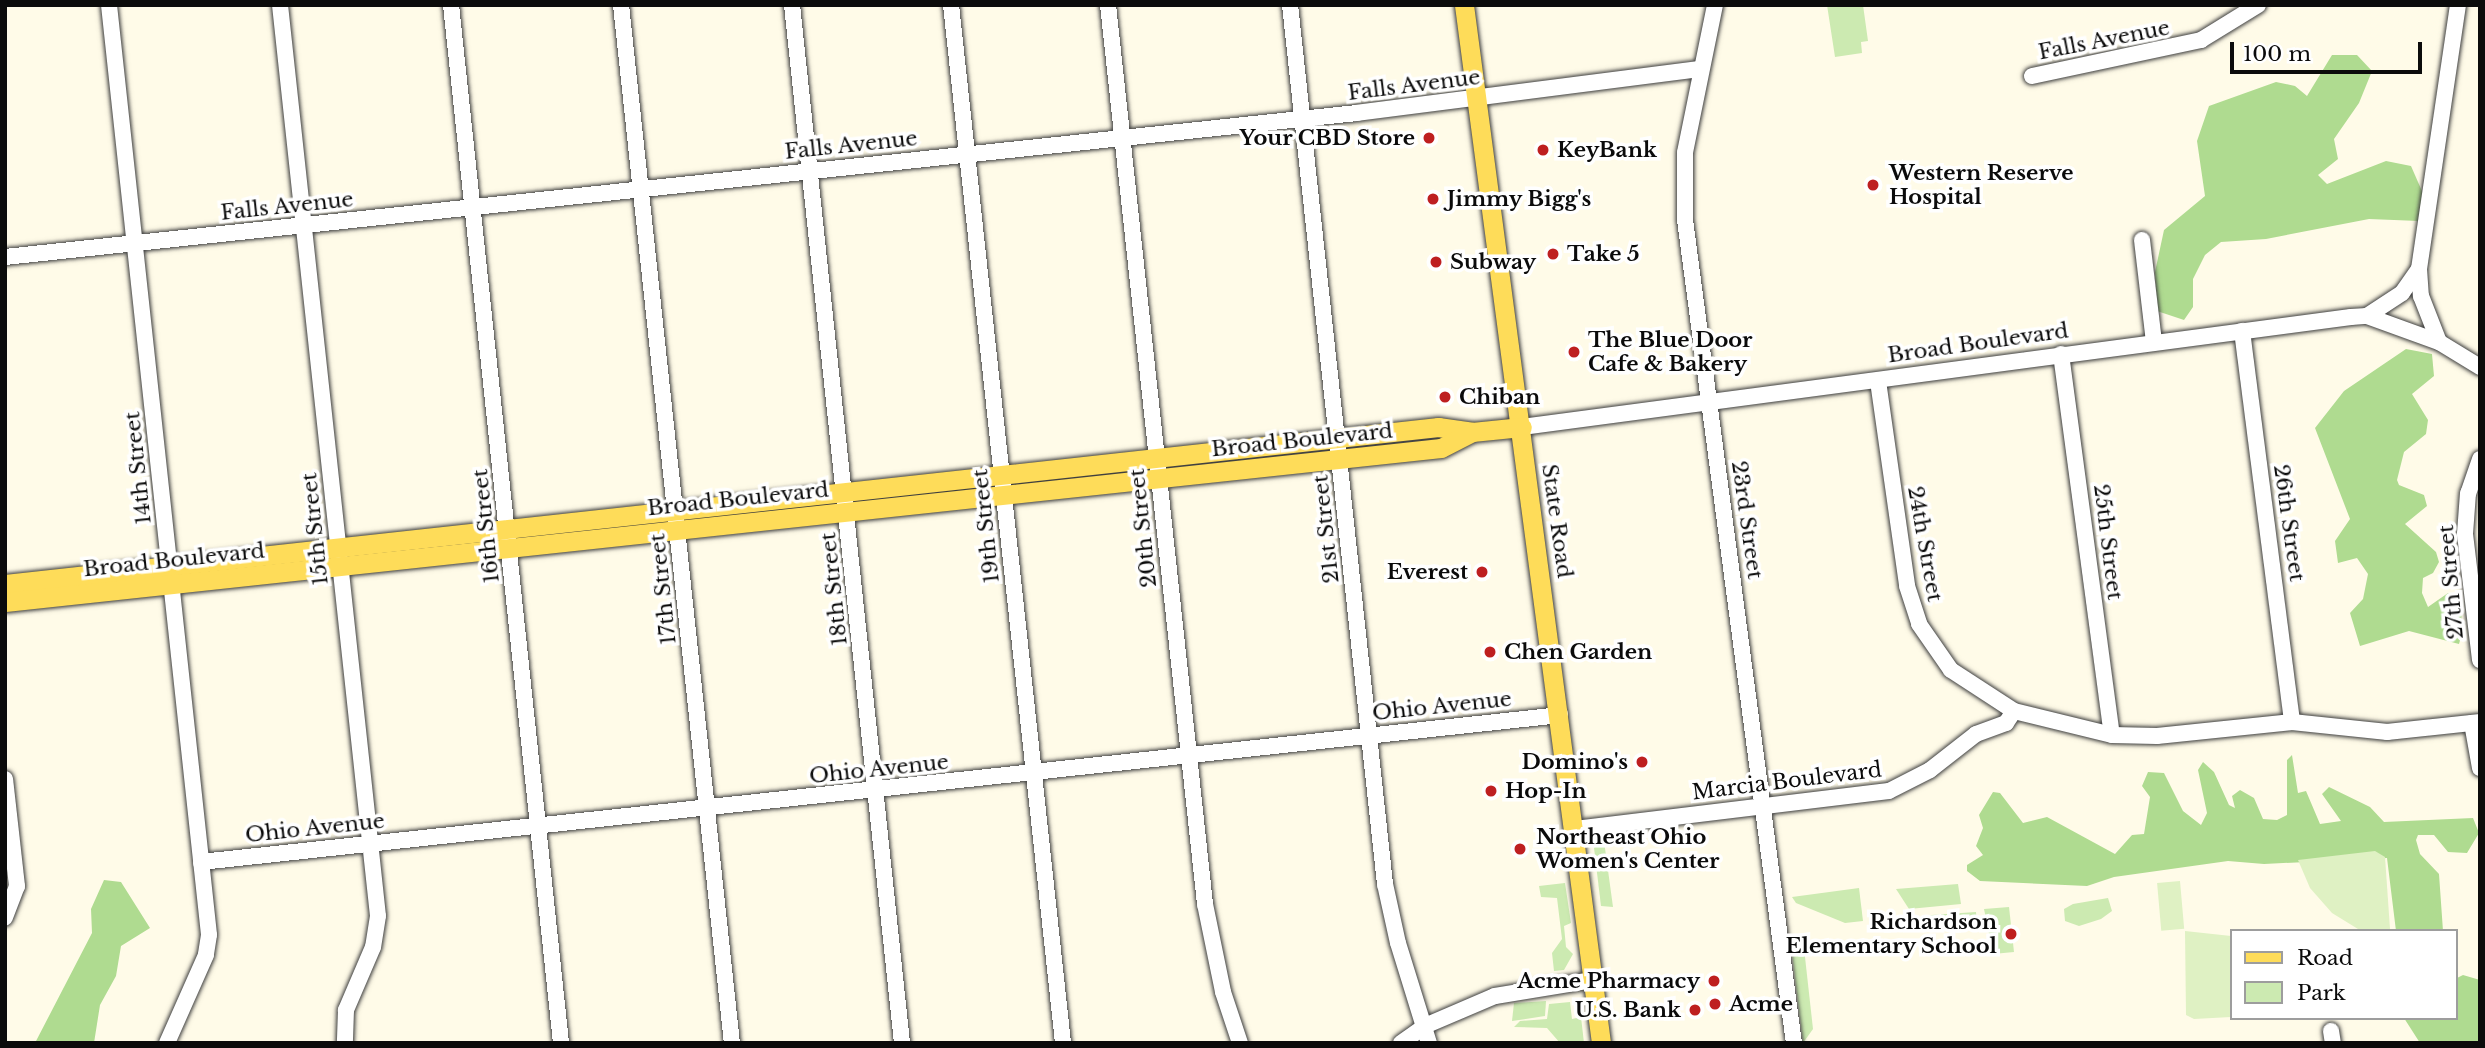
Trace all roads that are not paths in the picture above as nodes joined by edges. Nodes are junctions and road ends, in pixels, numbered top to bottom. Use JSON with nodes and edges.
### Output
{"nodes":[{"id":1,"x":109,"y":5,"type":"edge"},
{"id":2,"x":280,"y":5,"type":"edge"},
{"id":3,"x":451,"y":5,"type":"edge"},
{"id":4,"x":621,"y":5,"type":"edge"},
{"id":5,"x":792,"y":5,"type":"edge"},
{"id":6,"x":951,"y":5,"type":"edge"},
{"id":7,"x":1108,"y":5,"type":"edge"},
{"id":8,"x":1290,"y":5,"type":"edge"},
{"id":9,"x":1464,"y":5,"type":"edge"},
{"id":10,"x":1715,"y":5,"type":"edge"},
{"id":11,"x":2258,"y":5,"type":"edge"},
{"id":12,"x":2458,"y":5,"type":"edge"},
{"id":13,"x":1699,"y":69,"type":"junction"},
{"id":14,"x":2032,"y":76,"type":"dead end"},
{"id":15,"x":1476,"y":99,"type":"junction"},
{"id":16,"x":1303,"y":118,"type":"junction"},
{"id":17,"x":1121,"y":136,"type":"junction"},
{"id":18,"x":967,"y":154,"type":"junction"},
{"id":19,"x":811,"y":170,"type":"junction"},
{"id":20,"x":641,"y":188,"type":"junction"},
{"id":21,"x":473,"y":206,"type":"junction"},
{"id":22,"x":303,"y":225,"type":"junction"},
{"id":23,"x":2142,"y":240,"type":"dead end"},
{"id":24,"x":135,"y":242,"type":"junction"},
{"id":25,"x":5,"y":257,"type":"edge"},
{"id":26,"x":2419,"y":268,"type":"junction"},
{"id":27,"x":2367,"y":316,"type":"junction"},
{"id":28,"x":2242,"y":331,"type":"junction"},
{"id":29,"x":2154,"y":341,"type":"junction"},
{"id":30,"x":2439,"y":342,"type":"junction"},
{"id":31,"x":2061,"y":354,"type":"junction"},
{"id":32,"x":2480,"y":367,"type":"edge"},
{"id":33,"x":1878,"y":381,"type":"junction"},
{"id":34,"x":1710,"y":403,"type":"junction"},
{"id":35,"x":1522,"y":427,"type":"junction"},
{"id":36,"x":1338,"y":449,"type":"junction"},
{"id":37,"x":2480,"y":459,"type":"edge"},
{"id":38,"x":1158,"y":468,"type":"junction"},
{"id":39,"x":1003,"y":485,"type":"junction"},
{"id":40,"x":846,"y":501,"type":"junction"},
{"id":41,"x":677,"y":519,"type":"junction"},
{"id":42,"x":508,"y":537,"type":"junction"},
{"id":43,"x":340,"y":555,"type":"junction"},
{"id":44,"x":170,"y":574,"type":"junction"},
{"id":45,"x":5,"y":584,"type":"edge"},
{"id":46,"x":5,"y":603,"type":"edge"},
{"id":47,"x":2480,"y":660,"type":"edge"},
{"id":48,"x":2014,"y":711,"type":"junction"},
{"id":49,"x":1560,"y":715,"type":"junction"},
{"id":50,"x":2292,"y":722,"type":"junction"},
{"id":51,"x":2476,"y":722,"type":"edge"},
{"id":52,"x":1369,"y":735,"type":"junction"},
{"id":53,"x":2112,"y":735,"type":"junction"},
{"id":54,"x":1188,"y":756,"type":"junction"},
{"id":55,"x":2480,"y":768,"type":"edge"},
{"id":56,"x":1033,"y":772,"type":"junction"},
{"id":57,"x":5,"y":779,"type":"edge"},
{"id":58,"x":876,"y":789,"type":"junction"},
{"id":59,"x":1765,"y":805,"type":"junction"},
{"id":60,"x":708,"y":807,"type":"junction"},
{"id":61,"x":539,"y":826,"type":"junction"},
{"id":62,"x":1574,"y":829,"type":"junction"},
{"id":63,"x":370,"y":844,"type":"junction"},
{"id":64,"x":201,"y":862,"type":"junction"},
{"id":65,"x":5,"y":918,"type":"edge"},
{"id":66,"x":1593,"y":980,"type":"junction"},
{"id":67,"x":1427,"y":1025,"type":"junction"},
{"id":68,"x":167,"y":1043,"type":"edge"},
{"id":69,"x":345,"y":1043,"type":"edge"},
{"id":70,"x":561,"y":1043,"type":"edge"},
{"id":71,"x":732,"y":1043,"type":"edge"},
{"id":72,"x":902,"y":1043,"type":"edge"},
{"id":73,"x":1063,"y":1043,"type":"edge"},
{"id":74,"x":1240,"y":1043,"type":"edge"},
{"id":75,"x":1401,"y":1043,"type":"edge"},
{"id":76,"x":1429,"y":1043,"type":"edge"},
{"id":77,"x":1601,"y":1043,"type":"edge"},
{"id":78,"x":1794,"y":1043,"type":"edge"}],
"edges":[{"from":1,"to":24,"type":"street","name":"14th Street"},
{"from":2,"to":22,"type":"street","name":"15th Street"},
{"from":3,"to":21,"type":"street","name":"16th Street"},
{"from":4,"to":20,"type":"street","name":"17th Street"},
{"from":5,"to":19,"type":"street","name":"18th Street"},
{"from":6,"to":18,"type":"street","name":"19th Street"},
{"from":7,"to":17,"type":"street","name":"20th Street"},
{"from":8,"to":16,"type":"street","name":"21st Street"},
{"from":9,"to":15,"type":"main road","name":"State Road"},
{"from":10,"to":13,"type":"street","name":"23rd Street"},
{"from":11,"to":14,"type":"street","name":"Falls Avenue"},
{"from":12,"to":26,"type":"street"},
{"from":13,"to":15,"type":"street","name":"Falls Avenue"},
{"from":13,"to":34,"type":"street","name":"23rd Street"},
{"from":15,"to":16,"type":"street","name":"Falls Avenue"},
{"from":15,"to":35,"type":"main road","name":"State Road"},
{"from":16,"to":17,"type":"street","name":"Falls Avenue"},
{"from":16,"to":36,"type":"street","name":"21st Street"},
{"from":17,"to":18,"type":"street","name":"Falls Avenue"},
{"from":17,"to":38,"type":"street","name":"20th Street"},
{"from":18,"to":19,"type":"street","name":"Falls Avenue"},
{"from":18,"to":39,"type":"street","name":"19th Street"},
{"from":19,"to":20,"type":"street","name":"Falls Avenue"},
{"from":19,"to":40,"type":"street","name":"18th Street"},
{"from":20,"to":21,"type":"street","name":"Falls Avenue"},
{"from":20,"to":41,"type":"street","name":"17th Street"},
{"from":21,"to":22,"type":"street","name":"Falls Avenue"},
{"from":21,"to":42,"type":"street","name":"16th Street"},
{"from":22,"to":24,"type":"street","name":"Falls Avenue"},
{"from":22,"to":43,"type":"street","name":"15th Street"},
{"from":23,"to":29,"type":"street"},
{"from":24,"to":25,"type":"street","name":"Falls Avenue"},
{"from":24,"to":44,"type":"street","name":"14th Street"},
{"from":26,"to":27,"type":"street"},
{"from":26,"to":30,"type":"street"},
{"from":27,"to":28,"type":"street","name":"Broad Boulevard"},
{"from":27,"to":30,"type":"street","name":"Broad Boulevard"},
{"from":28,"to":29,"type":"street","name":"Broad Boulevard"},
{"from":28,"to":50,"type":"street","name":"26th Street"},
{"from":29,"to":31,"type":"street","name":"Broad Boulevard"},
{"from":30,"to":32,"type":"street","name":"Broad Boulevard"},
{"from":31,"to":33,"type":"street","name":"Broad Boulevard"},
{"from":31,"to":53,"type":"street","name":"25th Street"},
{"from":33,"to":34,"type":"street","name":"Broad Boulevard"},
{"from":33,"to":48,"type":"street","name":"24th Street"},
{"from":34,"to":35,"type":"street","name":"Broad Boulevard"},
{"from":34,"to":59,"type":"street","name":"23rd Street"},
{"from":35,"to":36,"type":"main road","name":"Broad Boulevard"},
{"from":35,"to":49,"type":"main road","name":"State Road"},
{"from":36,"to":38,"type":"main road","name":"Broad Boulevard"},
{"from":36,"to":52,"type":"street","name":"21st Street"},
{"from":37,"to":47,"type":"street","name":"27th Street"},
{"from":38,"to":39,"type":"main road","name":"Broad Boulevard"},
{"from":38,"to":54,"type":"street","name":"20th Street"},
{"from":39,"to":40,"type":"main road","name":"Broad Boulevard"},
{"from":39,"to":56,"type":"street","name":"19th Street"},
{"from":40,"to":41,"type":"main road","name":"Broad Boulevard"},
{"from":40,"to":58,"type":"street","name":"18th Street"},
{"from":41,"to":42,"type":"main road","name":"Broad Boulevard"},
{"from":41,"to":60,"type":"street","name":"17th Street"},
{"from":42,"to":43,"type":"main road","name":"Broad Boulevard"},
{"from":42,"to":61,"type":"street","name":"16th Street"},
{"from":43,"to":44,"type":"main road","name":"Broad Boulevard"},
{"from":43,"to":63,"type":"street","name":"15th Street"},
{"from":44,"to":45,"type":"main road","name":"Broad Boulevard"},
{"from":44,"to":46,"type":"main road","name":"Broad Boulevard"},
{"from":44,"to":64,"type":"street","name":"14th Street"},
{"from":48,"to":53,"type":"street"},
{"from":48,"to":59,"type":"street","name":"Marcia Boulevard"},
{"from":49,"to":52,"type":"street","name":"Ohio Avenue"},
{"from":49,"to":62,"type":"main road","name":"State Road"},
{"from":50,"to":51,"type":"street"},
{"from":50,"to":53,"type":"street"},
{"from":51,"to":55,"type":"street"},
{"from":52,"to":54,"type":"street","name":"Ohio Avenue"},
{"from":52,"to":67,"type":"street","name":"21st Street"},
{"from":54,"to":56,"type":"street","name":"Ohio Avenue"},
{"from":54,"to":74,"type":"street","name":"20th Street"},
{"from":56,"to":58,"type":"street","name":"Ohio Avenue"},
{"from":56,"to":73,"type":"street","name":"19th Street"},
{"from":57,"to":65,"type":"street"},
{"from":58,"to":60,"type":"street","name":"Ohio Avenue"},
{"from":58,"to":72,"type":"street","name":"18th Street"},
{"from":59,"to":62,"type":"street","name":"Marcia Boulevard"},
{"from":59,"to":78,"type":"street","name":"23rd Street"},
{"from":60,"to":61,"type":"street","name":"Ohio Avenue"},
{"from":60,"to":71,"type":"street","name":"17th Street"},
{"from":61,"to":63,"type":"street","name":"Ohio Avenue"},
{"from":61,"to":70,"type":"street","name":"16th Street"},
{"from":62,"to":66,"type":"main road","name":"State Road"},
{"from":63,"to":64,"type":"street","name":"Ohio Avenue"},
{"from":63,"to":69,"type":"street","name":"15th Street"},
{"from":64,"to":68,"type":"street","name":"14th Street"},
{"from":66,"to":67,"type":"street"},
{"from":66,"to":77,"type":"main road","name":"State Road"},
{"from":67,"to":75,"type":"street"},
{"from":67,"to":76,"type":"street","name":"21st Street"}]}
